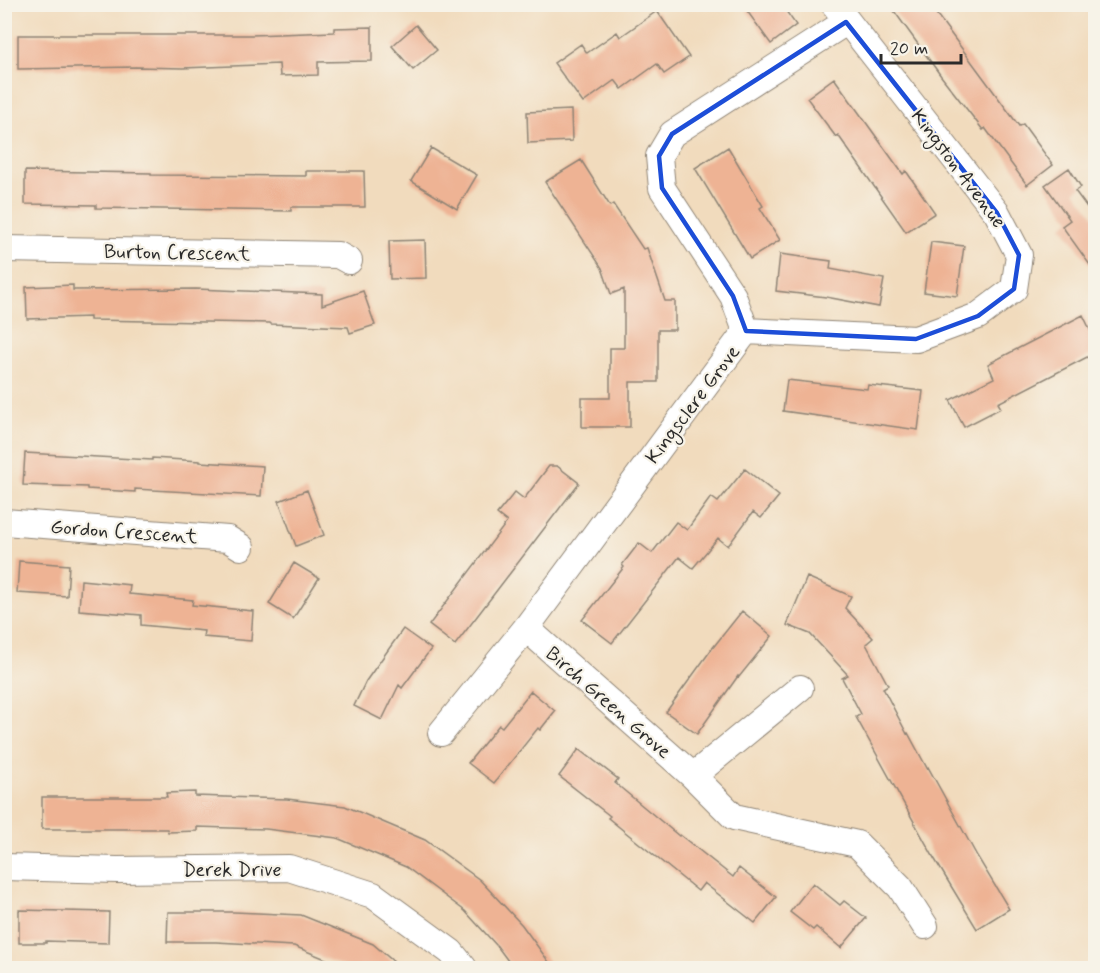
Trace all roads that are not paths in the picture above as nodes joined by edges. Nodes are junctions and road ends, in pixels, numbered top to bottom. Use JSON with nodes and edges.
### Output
{"nodes":[{"id":1,"x":840,"y":13,"type":"edge"},
{"id":2,"x":4,"y":249,"type":"edge"},
{"id":3,"x":349,"y":261,"type":"dead end"},
{"id":4,"x":746,"y":331,"type":"junction"},
{"id":5,"x":4,"y":522,"type":"edge"},
{"id":6,"x":241,"y":547,"type":"dead end"},
{"id":7,"x":526,"y":628,"type":"junction"},
{"id":8,"x":800,"y":688,"type":"dead end"},
{"id":9,"x":441,"y":733,"type":"dead end"},
{"id":10,"x":693,"y":776,"type":"junction"},
{"id":11,"x":4,"y":867,"type":"edge"},
{"id":12,"x":925,"y":926,"type":"dead end"},
{"id":13,"x":464,"y":969,"type":"edge"}],
"edges":[{"from":1,"to":4,"type":"street","name":"Kingsclere Grove"},
{"from":1,"to":4,"type":"street","name":"Kingston Avenue"},
{"from":2,"to":3,"type":"street","name":"Burton Crescent"},
{"from":4,"to":7,"type":"street","name":"Kingsclere Grove"},
{"from":5,"to":6,"type":"street","name":"Gordon Crescent"},
{"from":7,"to":9,"type":"street","name":"Kingsclere Grove"},
{"from":7,"to":10,"type":"street","name":"Birch Green Grove"},
{"from":8,"to":10,"type":"street"},
{"from":10,"to":12,"type":"street","name":"Birch Green Grove"},
{"from":11,"to":13,"type":"street","name":"Derek Drive"}]}
